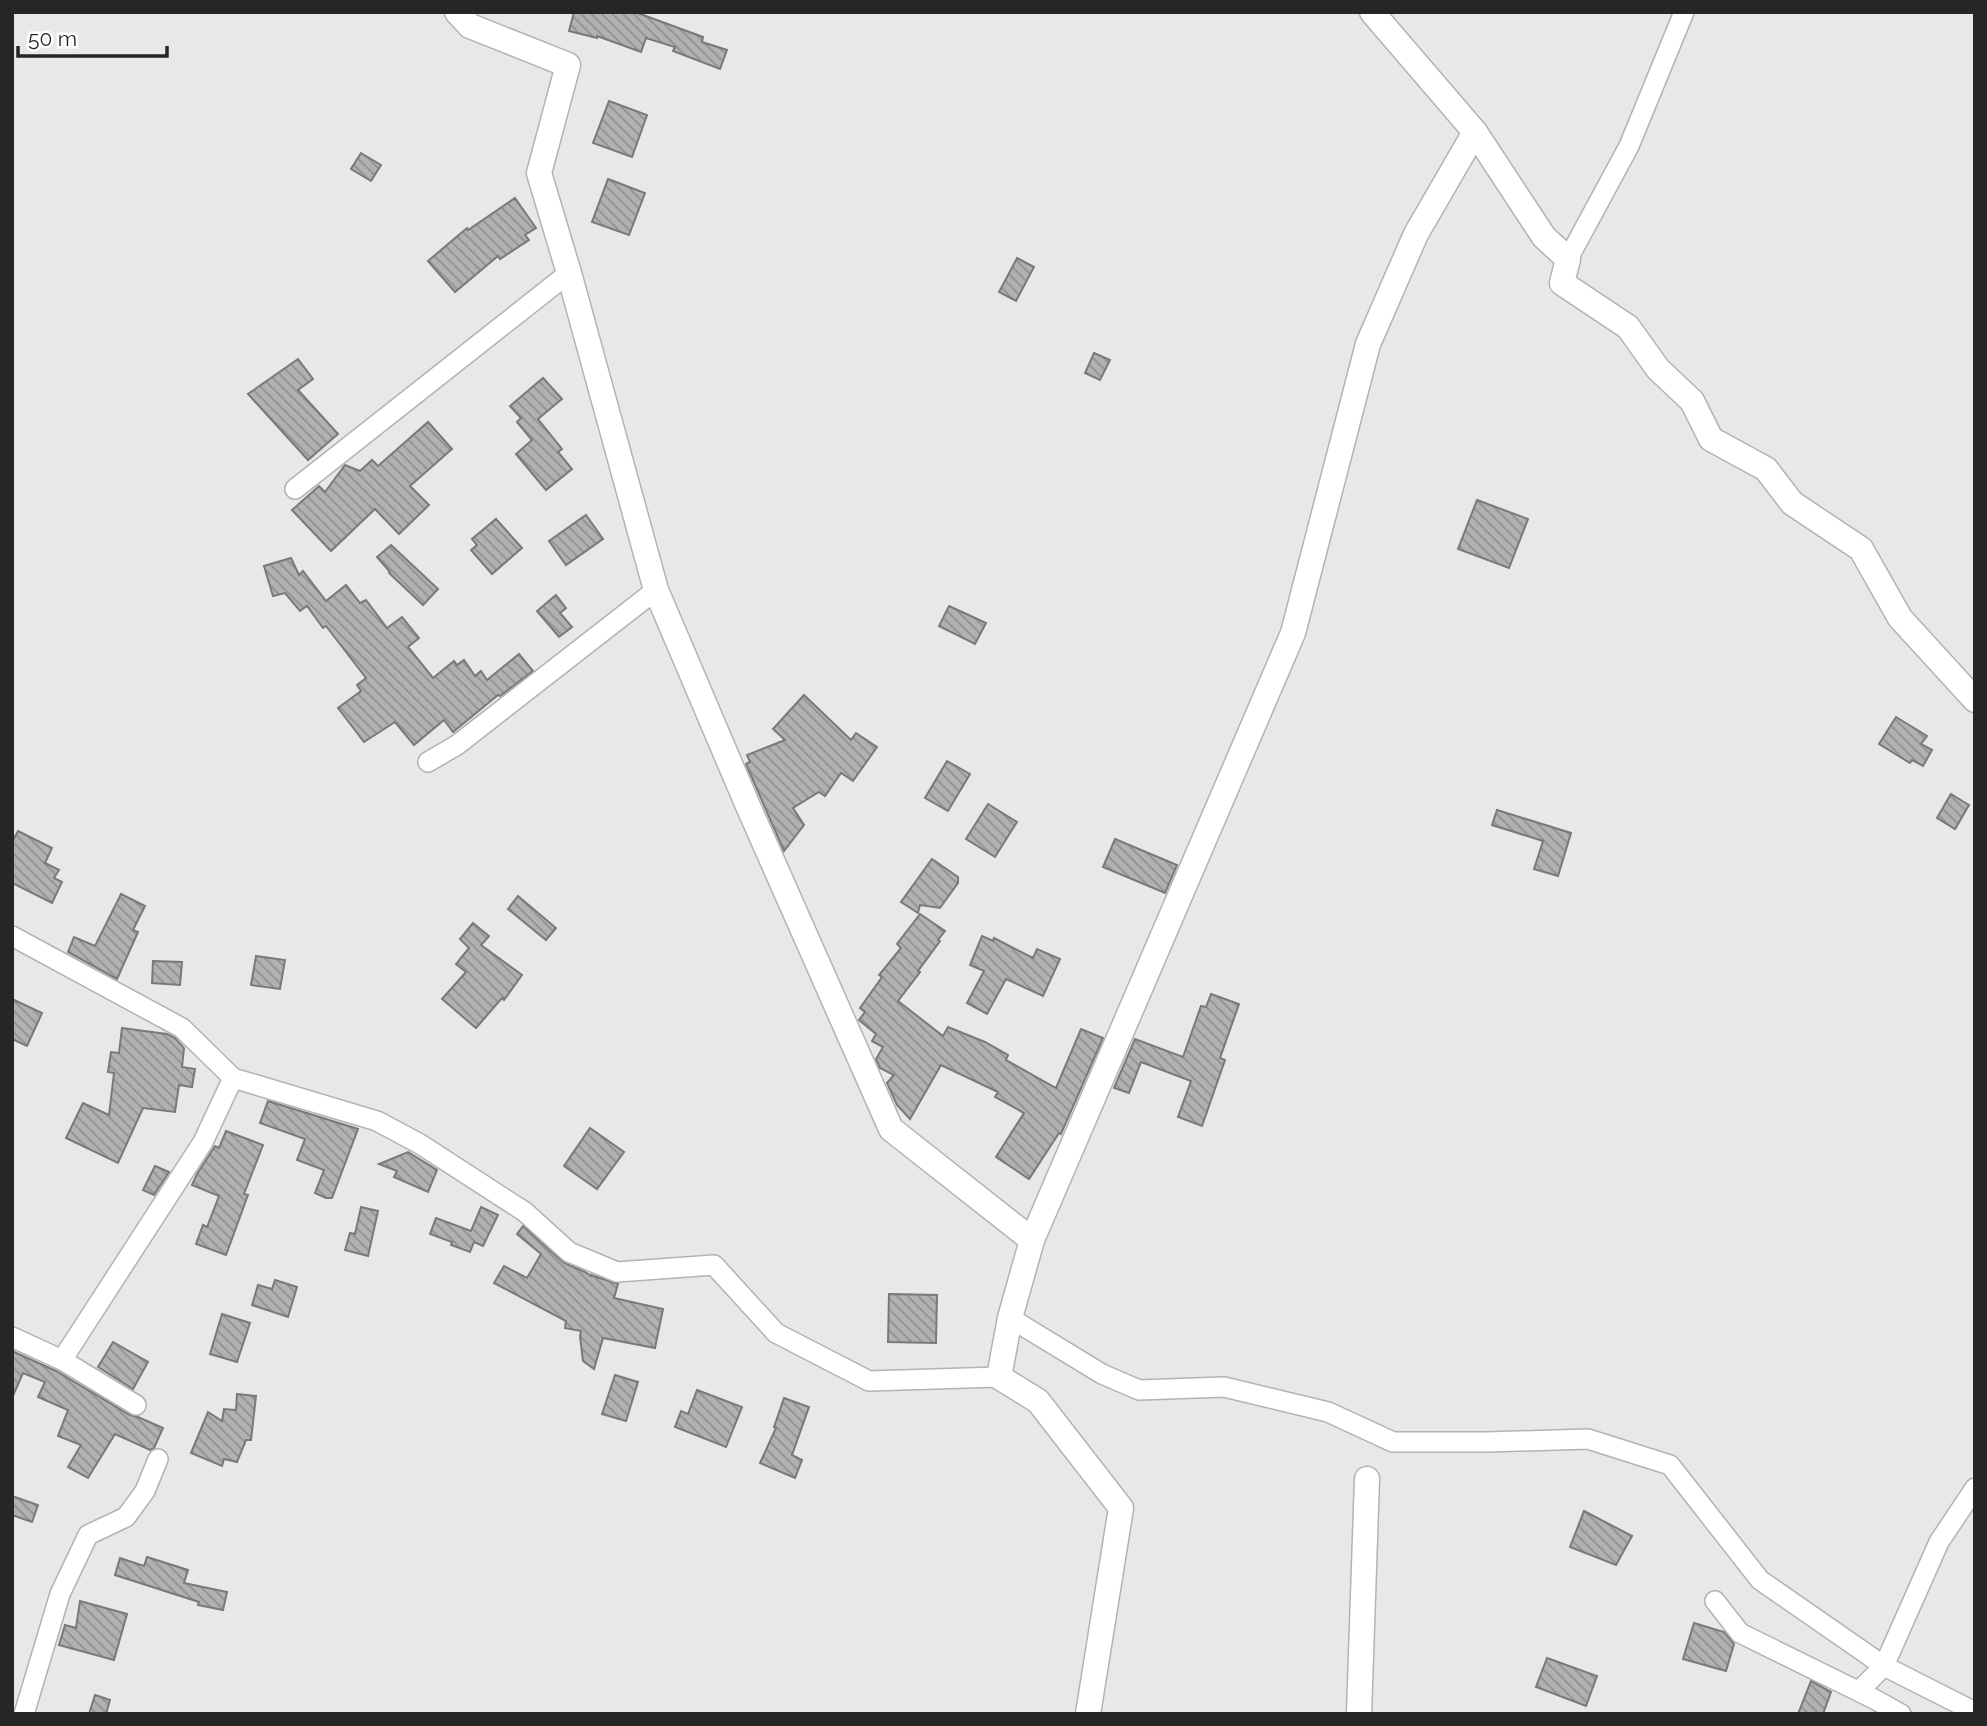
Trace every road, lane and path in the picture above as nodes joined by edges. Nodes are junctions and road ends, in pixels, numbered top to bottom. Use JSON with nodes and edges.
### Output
{"nodes":[{"id":1,"x":457,"y":12,"type":"edge"},
{"id":2,"x":1372,"y":12,"type":"edge"},
{"id":3,"x":1684,"y":12,"type":"edge"},
{"id":4,"x":1475,"y":132,"type":"junction"},
{"id":5,"x":1568,"y":259,"type":"junction"},
{"id":6,"x":569,"y":273,"type":"junction"},
{"id":7,"x":295,"y":489,"type":"dead end"},
{"id":8,"x":656,"y":590,"type":"junction"},
{"id":9,"x":1975,"y":700,"type":"edge"},
{"id":10,"x":428,"y":762,"type":"dead end"},
{"id":11,"x":12,"y":936,"type":"edge"},
{"id":12,"x":233,"y":1078,"type":"junction"},
{"id":13,"x":1032,"y":1240,"type":"junction"},
{"id":14,"x":1008,"y":1330,"type":"junction"},
{"id":15,"x":12,"y":1336,"type":"edge"},
{"id":16,"x":62,"y":1360,"type":"junction"},
{"id":17,"x":999,"y":1377,"type":"junction"},
{"id":18,"x":136,"y":1405,"type":"dead end"},
{"id":19,"x":158,"y":1458,"type":"dead end"},
{"id":20,"x":1367,"y":1479,"type":"dead end"},
{"id":21,"x":1975,"y":1488,"type":"edge"},
{"id":22,"x":1715,"y":1601,"type":"dead end"},
{"id":23,"x":1884,"y":1666,"type":"junction"},
{"id":24,"x":1859,"y":1691,"type":"junction"},
{"id":25,"x":1975,"y":1712,"type":"edge"},
{"id":26,"x":24,"y":1714,"type":"edge"},
{"id":27,"x":1088,"y":1714,"type":"edge"},
{"id":28,"x":1359,"y":1714,"type":"edge"},
{"id":29,"x":1901,"y":1714,"type":"edge"}],
"edges":[{"from":1,"to":6,"type":"street"},
{"from":2,"to":4,"type":"street"},
{"from":3,"to":5,"type":"street"},
{"from":4,"to":5,"type":"street"},
{"from":4,"to":13,"type":"street"},
{"from":5,"to":9,"type":"street"},
{"from":6,"to":7,"type":"street"},
{"from":6,"to":8,"type":"street"},
{"from":8,"to":10,"type":"street"},
{"from":8,"to":13,"type":"street"},
{"from":11,"to":12,"type":"street"},
{"from":12,"to":16,"type":"street"},
{"from":12,"to":17,"type":"street"},
{"from":13,"to":14,"type":"street"},
{"from":14,"to":17,"type":"street"},
{"from":14,"to":23,"type":"street"},
{"from":15,"to":16,"type":"street"},
{"from":16,"to":18,"type":"street"},
{"from":17,"to":27,"type":"street"},
{"from":19,"to":26,"type":"street"},
{"from":20,"to":28,"type":"street"},
{"from":21,"to":23,"type":"street"},
{"from":22,"to":24,"type":"street"},
{"from":23,"to":24,"type":"street"},
{"from":23,"to":25,"type":"street"},
{"from":24,"to":29,"type":"street"}]}
